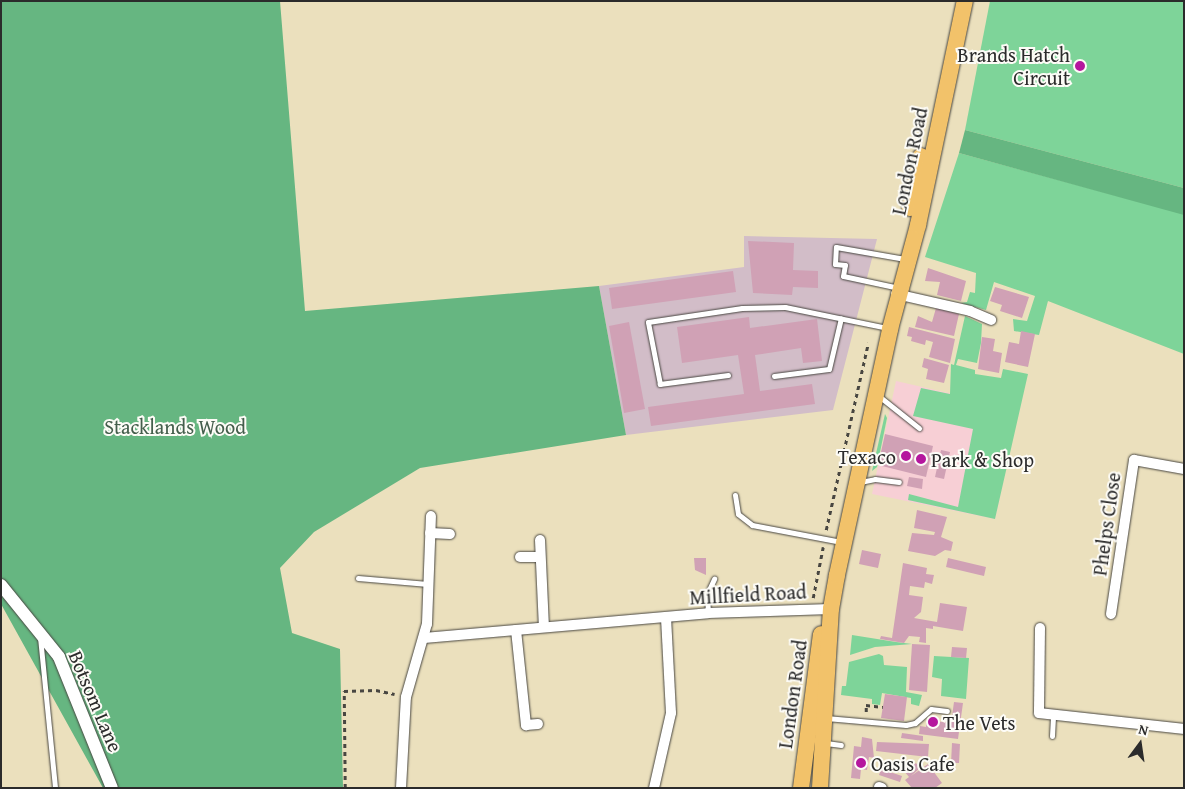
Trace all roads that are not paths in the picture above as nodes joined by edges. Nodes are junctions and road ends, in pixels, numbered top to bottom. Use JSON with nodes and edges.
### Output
{"nodes":[{"id":1,"x":955,"y":1,"type":"edge"},
{"id":2,"x":965,"y":1,"type":"edge"},
{"id":3,"x":904,"y":259,"type":"junction"},
{"id":4,"x":897,"y":291,"type":"junction"},
{"id":5,"x":841,"y":318,"type":"junction"},
{"id":6,"x":991,"y":320,"type":"dead end"},
{"id":7,"x":890,"y":328,"type":"junction"},
{"id":8,"x":728,"y":374,"type":"dead end"},
{"id":9,"x":774,"y":376,"type":"dead end"},
{"id":10,"x":876,"y":393,"type":"junction"},
{"id":11,"x":919,"y":428,"type":"dead end"},
{"id":12,"x":1184,"y":469,"type":"edge"},
{"id":13,"x":899,"y":482,"type":"dead end"},
{"id":14,"x":856,"y":483,"type":"junction"},
{"id":15,"x":735,"y":495,"type":"dead end"},
{"id":16,"x":431,"y":516,"type":"dead end"},
{"id":17,"x":430,"y":533,"type":"junction"},
{"id":18,"x":450,"y":534,"type":"dead end"},
{"id":19,"x":540,"y":540,"type":"dead end"},
{"id":20,"x":844,"y":542,"type":"junction"},
{"id":21,"x":520,"y":557,"type":"dead end"},
{"id":22,"x":540,"y":557,"type":"junction"},
{"id":23,"x":358,"y":578,"type":"dead end"},
{"id":24,"x":714,"y":580,"type":"dead end"},
{"id":25,"x":428,"y":584,"type":"junction"},
{"id":26,"x":1,"y":585,"type":"edge"},
{"id":27,"x":831,"y":609,"type":"junction"},
{"id":28,"x":708,"y":613,"type":"junction"},
{"id":29,"x":1111,"y":614,"type":"dead end"},
{"id":30,"x":666,"y":617,"type":"junction"},
{"id":31,"x":544,"y":627,"type":"junction"},
{"id":32,"x":1040,"y":628,"type":"dead end"},
{"id":33,"x":516,"y":630,"type":"junction"},
{"id":34,"x":39,"y":632,"type":"junction"},
{"id":35,"x":424,"y":638,"type":"junction"},
{"id":36,"x":947,"y":710,"type":"dead end"},
{"id":37,"x":1053,"y":715,"type":"junction"},
{"id":38,"x":817,"y":717,"type":"junction"},
{"id":39,"x":538,"y":724,"type":"dead end"},
{"id":40,"x":1184,"y":729,"type":"edge"},
{"id":41,"x":1052,"y":736,"type":"dead end"},
{"id":42,"x":806,"y":742,"type":"junction"},
{"id":43,"x":822,"y":743,"type":"junction"},
{"id":44,"x":841,"y":744,"type":"dead end"},
{"id":45,"x":55,"y":788,"type":"edge"},
{"id":46,"x":112,"y":788,"type":"edge"},
{"id":47,"x":401,"y":788,"type":"edge"},
{"id":48,"x":654,"y":788,"type":"edge"},
{"id":49,"x":801,"y":788,"type":"edge"},
{"id":50,"x":820,"y":788,"type":"edge"}],
"edges":[{"from":1,"to":3,"type":"main road","name":"London Road"},
{"from":2,"to":3,"type":"main road","name":"London Road"},
{"from":3,"to":4,"type":"main road","name":"London Road"},
{"from":3,"to":4,"type":"lane"},
{"from":4,"to":6,"type":"street"},
{"from":4,"to":7,"type":"main road","name":"London Road"},
{"from":5,"to":7,"type":"lane"},
{"from":5,"to":8,"type":"lane"},
{"from":5,"to":9,"type":"lane"},
{"from":7,"to":10,"type":"main road","name":"London Road"},
{"from":10,"to":11,"type":"lane"},
{"from":10,"to":14,"type":"main road","name":"London Road"},
{"from":12,"to":29,"type":"street","name":"Phelps Close"},
{"from":13,"to":14,"type":"lane"},
{"from":14,"to":20,"type":"main road","name":"London Road"},
{"from":15,"to":20,"type":"lane"},
{"from":16,"to":17,"type":"street"},
{"from":17,"to":18,"type":"street"},
{"from":17,"to":25,"type":"street"},
{"from":19,"to":22,"type":"street"},
{"from":20,"to":27,"type":"main road","name":"London Road"},
{"from":21,"to":22,"type":"street"},
{"from":22,"to":31,"type":"street"},
{"from":23,"to":25,"type":"lane"},
{"from":24,"to":28,"type":"lane"},
{"from":25,"to":35,"type":"street"},
{"from":26,"to":34,"type":"street","name":"Botsom Lane"},
{"from":27,"to":28,"type":"street","name":"Millfield Road"},
{"from":27,"to":38,"type":"main road","name":"London Road"},
{"from":28,"to":30,"type":"street","name":"Millfield Road"},
{"from":30,"to":31,"type":"street","name":"Millfield Road"},
{"from":30,"to":48,"type":"street","name":"Millfield Road"},
{"from":31,"to":33,"type":"street","name":"Millfield Road"},
{"from":32,"to":37,"type":"street"},
{"from":33,"to":35,"type":"street","name":"Millfield Road"},
{"from":33,"to":39,"type":"street"},
{"from":34,"to":45,"type":"lane"},
{"from":34,"to":46,"type":"street","name":"Botsom Lane"},
{"from":35,"to":47,"type":"street"},
{"from":36,"to":38,"type":"lane"},
{"from":37,"to":40,"type":"street"},
{"from":37,"to":41,"type":"lane"},
{"from":38,"to":42,"type":"main road","name":"London Road"},
{"from":38,"to":43,"type":"main road","name":"London Road"},
{"from":42,"to":43,"type":"lane"},
{"from":42,"to":49,"type":"main road","name":"London Road"},
{"from":43,"to":44,"type":"lane"},
{"from":43,"to":50,"type":"main road","name":"London Road"}]}
